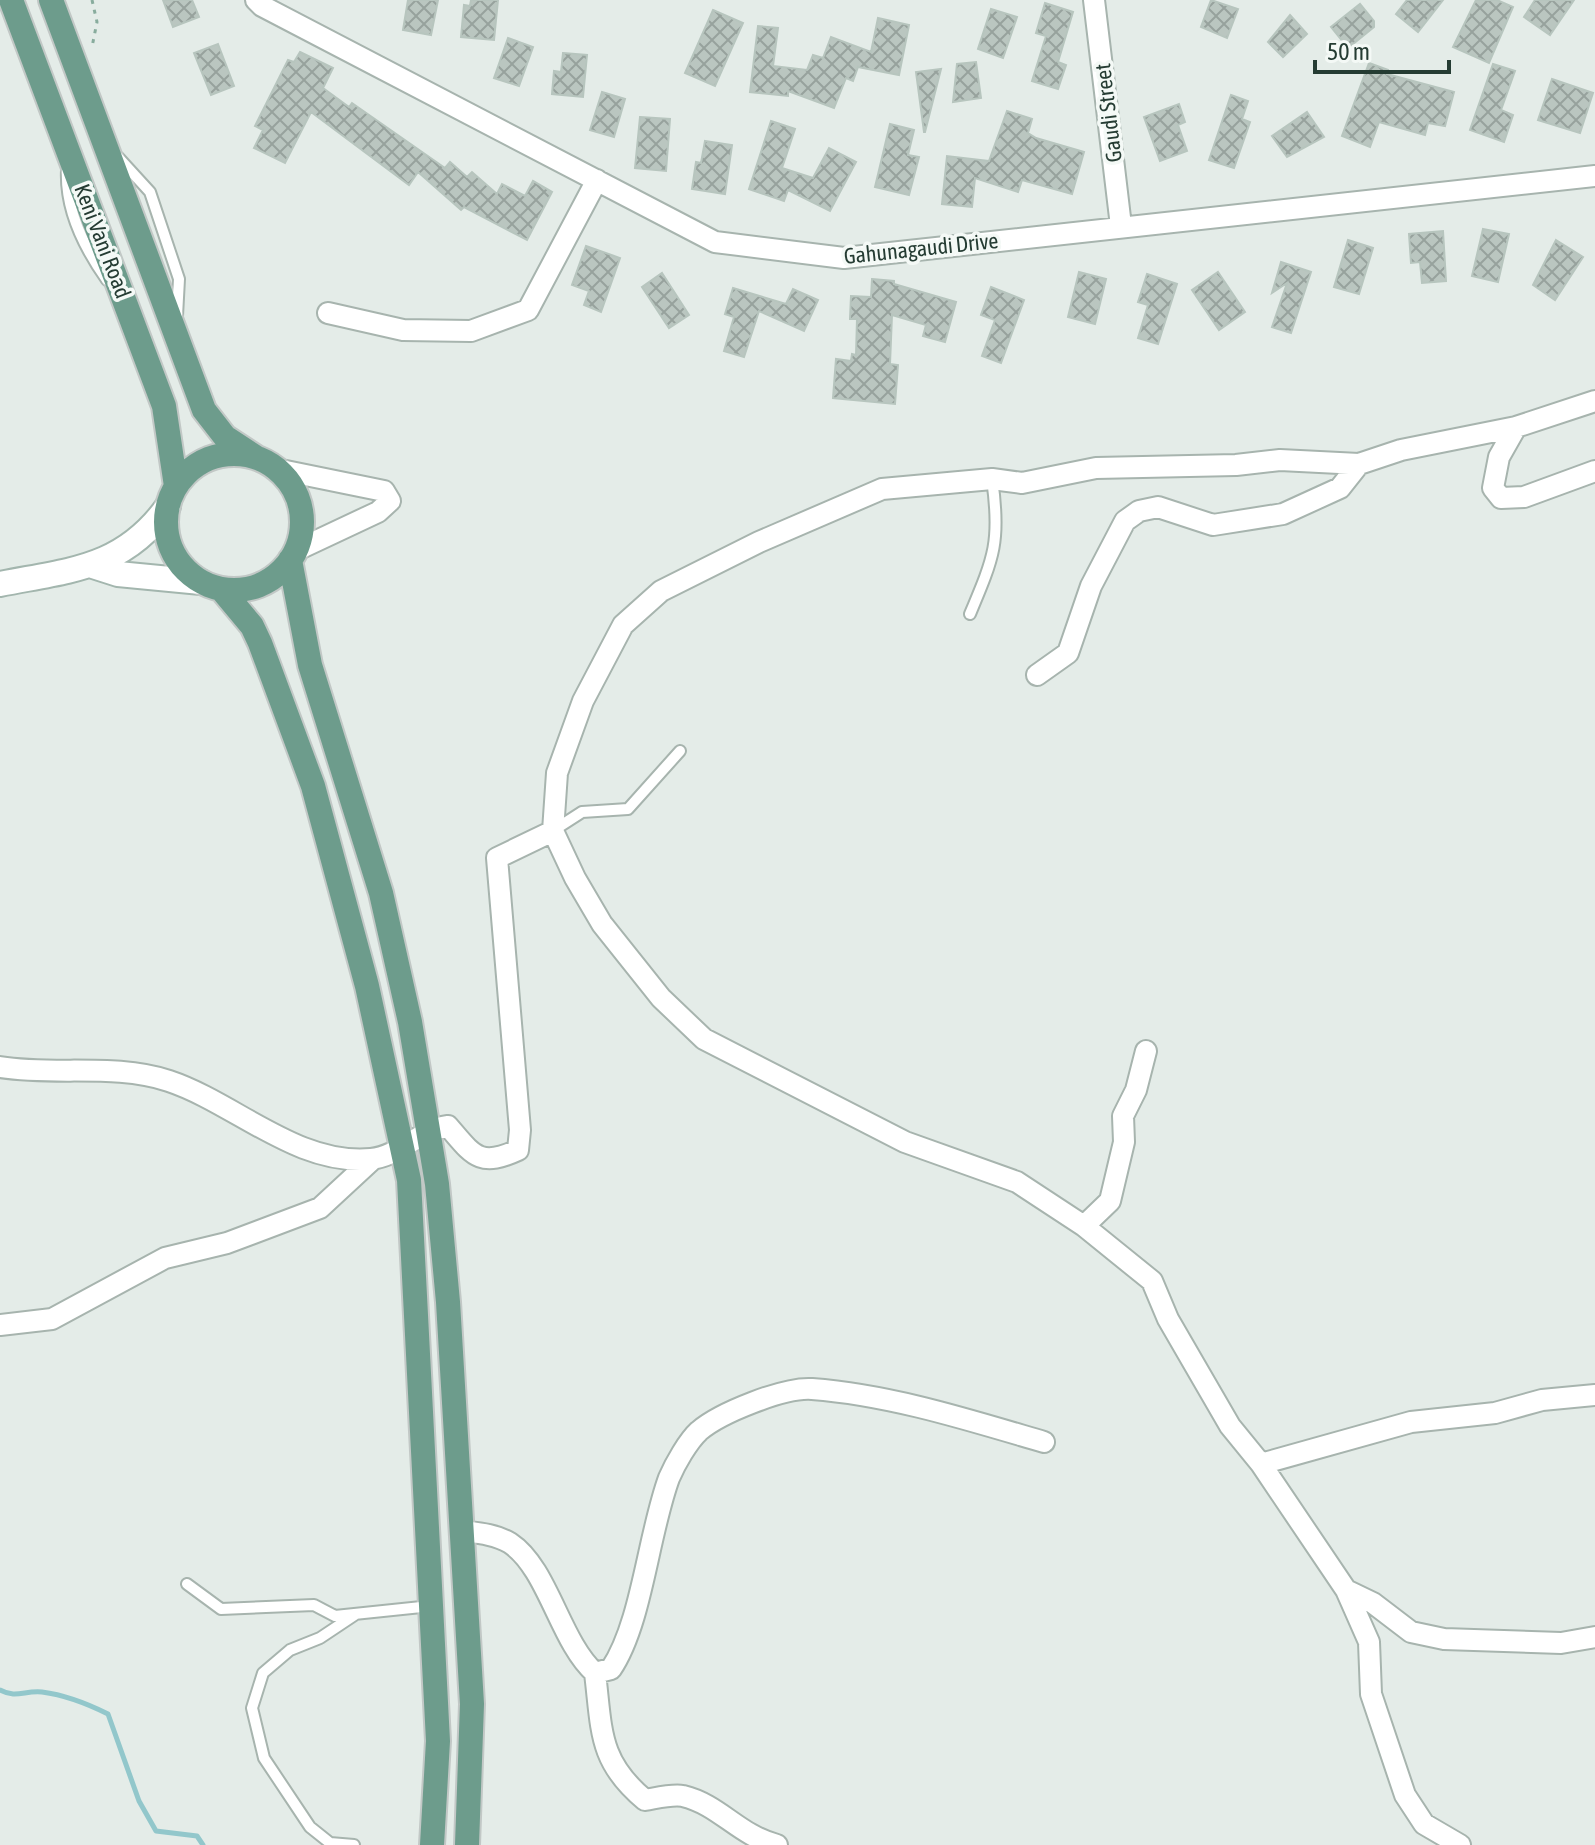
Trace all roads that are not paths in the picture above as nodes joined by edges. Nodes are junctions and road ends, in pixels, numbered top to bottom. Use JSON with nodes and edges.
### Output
{"nodes":[{"id":1,"x":11,"y":0,"type":"edge"},
{"id":2,"x":51,"y":0,"type":"edge"},
{"id":3,"x":256,"y":0,"type":"edge"},
{"id":4,"x":1094,"y":0,"type":"edge"},
{"id":5,"x":1595,"y":176,"type":"edge"},
{"id":6,"x":597,"y":180,"type":"junction"},
{"id":7,"x":1121,"y":226,"type":"junction"},
{"id":8,"x":328,"y":313,"type":"dead end"},
{"id":9,"x":1595,"y":401,"type":"edge"},
{"id":10,"x":1516,"y":427,"type":"junction"},
{"id":11,"x":266,"y":463,"type":"junction"},
{"id":12,"x":1359,"y":464,"type":"junction"},
{"id":13,"x":1595,"y":471,"type":"edge"},
{"id":14,"x":992,"y":479,"type":"junction"},
{"id":15,"x":172,"y":496,"type":"junction"},
{"id":16,"x":293,"y":555,"type":"junction"},
{"id":17,"x":93,"y":566,"type":"junction"},
{"id":18,"x":0,"y":584,"type":"edge"},
{"id":19,"x":212,"y":586,"type":"junction"},
{"id":20,"x":970,"y":614,"type":"dead end"},
{"id":21,"x":1037,"y":675,"type":"dead end"},
{"id":22,"x":680,"y":751,"type":"dead end"},
{"id":23,"x":553,"y":831,"type":"junction"},
{"id":24,"x":1146,"y":1051,"type":"dead end"},
{"id":25,"x":0,"y":1067,"type":"edge"},
{"id":26,"x":428,"y":1129,"type":"junction"},
{"id":27,"x":402,"y":1147,"type":"junction"},
{"id":28,"x":373,"y":1159,"type":"junction"},
{"id":29,"x":1084,"y":1226,"type":"junction"},
{"id":30,"x":0,"y":1325,"type":"edge"},
{"id":31,"x":1595,"y":1395,"type":"edge"},
{"id":32,"x":1044,"y":1442,"type":"dead end"},
{"id":33,"x":1261,"y":1464,"type":"junction"},
{"id":34,"x":461,"y":1531,"type":"junction"},
{"id":35,"x":187,"y":1584,"type":"dead end"},
{"id":36,"x":1346,"y":1590,"type":"junction"},
{"id":37,"x":431,"y":1606,"type":"junction"},
{"id":38,"x":356,"y":1614,"type":"junction"},
{"id":39,"x":1595,"y":1637,"type":"edge"},
{"id":40,"x":595,"y":1673,"type":"junction"},
{"id":41,"x":354,"y":1845,"type":"edge"},
{"id":42,"x":432,"y":1845,"type":"edge"},
{"id":43,"x":467,"y":1845,"type":"edge"},
{"id":44,"x":777,"y":1845,"type":"edge"},
{"id":45,"x":1460,"y":1845,"type":"edge"}],
"edges":[{"from":1,"to":15,"type":"main road","name":"Keni Vani Road"},
{"from":2,"to":11,"type":"main road","name":"Keni Vani Road"},
{"from":3,"to":6,"type":"street","name":"Gahunagaudi Drive"},
{"from":4,"to":7,"type":"street","name":"Gaudi Street"},
{"from":5,"to":7,"type":"street","name":"Gahunagaudi Drive"},
{"from":6,"to":7,"type":"street","name":"Gahunagaudi Drive"},
{"from":6,"to":8,"type":"street"},
{"from":9,"to":10,"type":"street"},
{"from":10,"to":12,"type":"street"},
{"from":10,"to":13,"type":"street"},
{"from":11,"to":15,"type":"main road"},
{"from":11,"to":16,"type":"main road"},
{"from":11,"to":16,"type":"street"},
{"from":12,"to":14,"type":"street"},
{"from":12,"to":21,"type":"street"},
{"from":14,"to":20,"type":"lane"},
{"from":14,"to":23,"type":"street"},
{"from":15,"to":17,"type":"main road"},
{"from":15,"to":19,"type":"main road"},
{"from":16,"to":19,"type":"main road"},
{"from":16,"to":26,"type":"main road"},
{"from":17,"to":18,"type":"main road"},
{"from":17,"to":19,"type":"main road"},
{"from":19,"to":27,"type":"main road"},
{"from":22,"to":23,"type":"lane"},
{"from":23,"to":26,"type":"street"},
{"from":23,"to":29,"type":"street"},
{"from":24,"to":29,"type":"street"},
{"from":25,"to":28,"type":"street"},
{"from":26,"to":27,"type":"street"},
{"from":26,"to":34,"type":"main road"},
{"from":27,"to":28,"type":"street"},
{"from":27,"to":37,"type":"main road"},
{"from":28,"to":30,"type":"street"},
{"from":29,"to":33,"type":"street"},
{"from":31,"to":33,"type":"street"},
{"from":32,"to":40,"type":"street"},
{"from":33,"to":36,"type":"street"},
{"from":34,"to":40,"type":"street"},
{"from":34,"to":43,"type":"main road"},
{"from":35,"to":38,"type":"lane"},
{"from":36,"to":39,"type":"street"},
{"from":36,"to":45,"type":"street"},
{"from":37,"to":38,"type":"lane"},
{"from":37,"to":42,"type":"main road"},
{"from":38,"to":41,"type":"lane"},
{"from":40,"to":44,"type":"street"}]}
